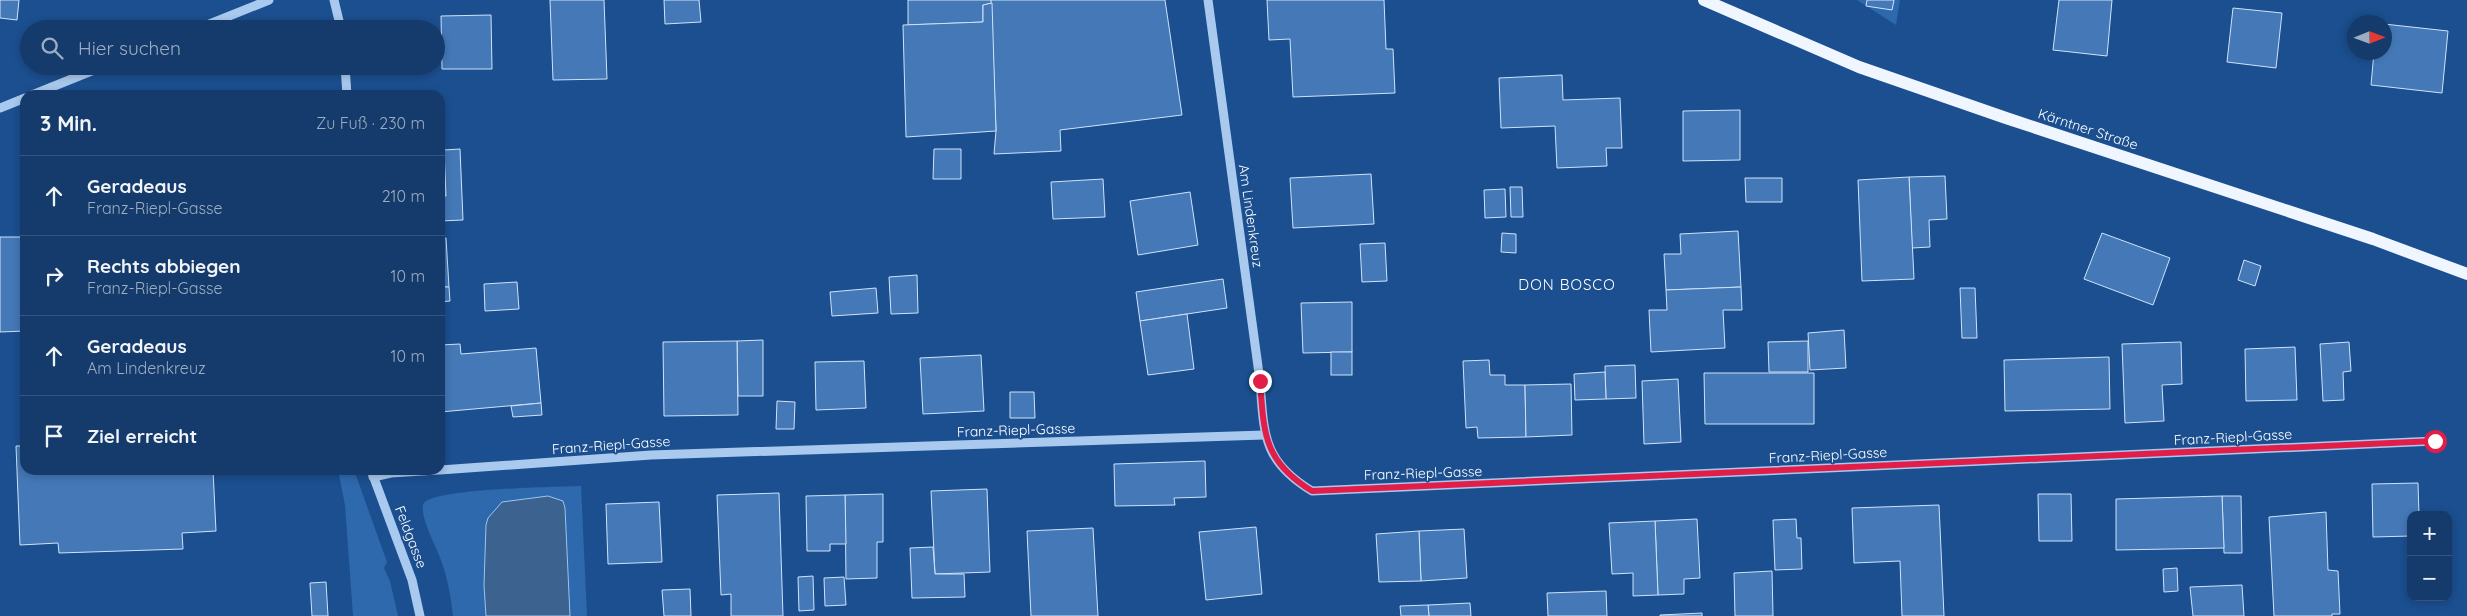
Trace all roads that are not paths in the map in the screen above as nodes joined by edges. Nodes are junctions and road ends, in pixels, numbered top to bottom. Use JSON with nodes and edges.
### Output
{"nodes":[{"id":1,"x":269,"y":0,"type":"edge"},
{"id":2,"x":334,"y":0,"type":"edge"},
{"id":3,"x":1208,"y":0,"type":"edge"},
{"id":4,"x":1704,"y":0,"type":"edge"},
{"id":5,"x":219,"y":20,"type":"edge"},
{"id":6,"x":339,"y":20,"type":"edge"},
{"id":7,"x":82,"y":75,"type":"edge"},
{"id":8,"x":346,"y":75,"type":"edge"},
{"id":9,"x":44,"y":90,"type":"edge"},
{"id":10,"x":347,"y":90,"type":"edge"},
{"id":11,"x":20,"y":100,"type":"edge"},
{"id":12,"x":0,"y":108,"type":"edge"},
{"id":13,"x":2467,"y":274,"type":"edge"},
{"id":14,"x":1264,"y":436,"type":"junction"},
{"id":15,"x":2435,"y":441,"type":"dead end"},
{"id":16,"x":445,"y":470,"type":"edge"},
{"id":17,"x":373,"y":475,"type":"edge"},
{"id":18,"x":420,"y":616,"type":"edge"}],
"edges":[{"from":1,"to":5,"type":"street"},
{"from":2,"to":6,"type":"street"},
{"from":3,"to":14,"type":"street","name":"Am Lindenkreuz"},
{"from":4,"to":13,"type":"main road","name":"Kärntner Straße"},
{"from":7,"to":9,"type":"street"},
{"from":8,"to":10,"type":"street"},
{"from":11,"to":12,"type":"street"},
{"from":14,"to":15,"type":"street","name":"Franz-Riepl-Gasse"},
{"from":14,"to":16,"type":"street","name":"Franz-Riepl-Gasse"},
{"from":17,"to":18,"type":"street","name":"Feldgasse"}]}
